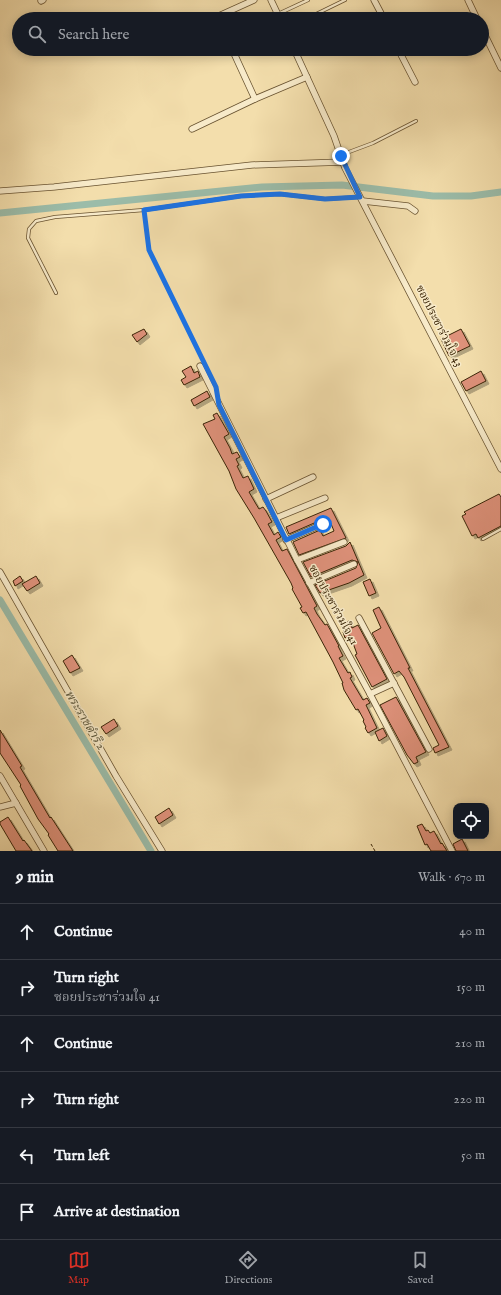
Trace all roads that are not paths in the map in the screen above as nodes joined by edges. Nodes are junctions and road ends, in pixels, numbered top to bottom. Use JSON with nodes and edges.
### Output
{"nodes":[{"id":1,"x":254,"y":0,"type":"edge"},
{"id":2,"x":271,"y":0,"type":"edge"},
{"id":3,"x":308,"y":0,"type":"edge"},
{"id":4,"x":345,"y":0,"type":"edge"},
{"id":5,"x":374,"y":0,"type":"edge"},
{"id":6,"x":468,"y":0,"type":"edge"},
{"id":7,"x":231,"y":12,"type":"edge"},
{"id":8,"x":277,"y":12,"type":"edge"},
{"id":9,"x":288,"y":12,"type":"edge"},
{"id":10,"x":320,"y":12,"type":"edge"},
{"id":11,"x":380,"y":12,"type":"edge"},
{"id":12,"x":474,"y":12,"type":"edge"},
{"id":13,"x":489,"y":43,"type":"edge"},
{"id":14,"x":235,"y":56,"type":"edge"},
{"id":15,"x":297,"y":56,"type":"edge"},
{"id":16,"x":402,"y":56,"type":"edge"},
{"id":17,"x":501,"y":68,"type":"edge"},
{"id":18,"x":307,"y":77,"type":"junction"},
{"id":19,"x":415,"y":82,"type":"dead end"},
{"id":20,"x":255,"y":99,"type":"junction"},
{"id":21,"x":416,"y":121,"type":"dead end"},
{"id":22,"x":192,"y":130,"type":"dead end"},
{"id":23,"x":341,"y":156,"type":"junction"},
{"id":24,"x":344,"y":165,"type":"junction"},
{"id":25,"x":0,"y":191,"type":"edge"},
{"id":26,"x":360,"y":197,"type":"junction"},
{"id":27,"x":415,"y":211,"type":"dead end"},
{"id":28,"x":56,"y":293,"type":"dead end"},
{"id":29,"x":200,"y":366,"type":"dead end"},
{"id":30,"x":501,"y":469,"type":"edge"},
{"id":31,"x":313,"y":477,"type":"dead end"},
{"id":32,"x":325,"y":498,"type":"dead end"},
{"id":33,"x":266,"y":499,"type":"junction"},
{"id":34,"x":276,"y":518,"type":"junction"},
{"id":35,"x":323,"y":524,"type":"dead end"},
{"id":36,"x":501,"y":529,"type":"edge"},
{"id":37,"x":483,"y":538,"type":"dead end"},
{"id":38,"x":286,"y":540,"type":"junction"},
{"id":39,"x":344,"y":542,"type":"dead end"},
{"id":40,"x":297,"y":560,"type":"junction"},
{"id":41,"x":354,"y":564,"type":"dead end"},
{"id":42,"x":0,"y":572,"type":"edge"},
{"id":43,"x":309,"y":583,"type":"junction"},
{"id":44,"x":359,"y":618,"type":"dead end"},
{"id":45,"x":394,"y":683,"type":"junction"},
{"id":46,"x":370,"y":694,"type":"junction"},
{"id":47,"x":429,"y":749,"type":"dead end"},
{"id":48,"x":0,"y":776,"type":"edge"},
{"id":49,"x":16,"y":803,"type":"junction"},
{"id":50,"x":0,"y":807,"type":"edge"},
{"id":51,"x":44,"y":851,"type":"edge"},
{"id":52,"x":162,"y":851,"type":"edge"},
{"id":53,"x":452,"y":851,"type":"edge"}],
"edges":[{"from":1,"to":7,"type":"street"},
{"from":2,"to":8,"type":"street"},
{"from":3,"to":9,"type":"lane"},
{"from":4,"to":10,"type":"lane"},
{"from":5,"to":11,"type":"street"},
{"from":6,"to":12,"type":"street"},
{"from":13,"to":17,"type":"street"},
{"from":14,"to":20,"type":"street"},
{"from":15,"to":18,"type":"street","name":"ซอยประชาร่วมใจ 43"},
{"from":16,"to":19,"type":"street"},
{"from":18,"to":20,"type":"street"},
{"from":18,"to":23,"type":"street","name":"ซอยประชาร่วมใจ 43"},
{"from":20,"to":22,"type":"street"},
{"from":21,"to":23,"type":"lane"},
{"from":23,"to":24,"type":"street","name":"ซอยประชาร่วมใจ 43"},
{"from":24,"to":25,"type":"street"},
{"from":24,"to":26,"type":"street","name":"ซอยประชาร่วมใจ 43"},
{"from":26,"to":27,"type":"street"},
{"from":26,"to":28,"type":"lane"},
{"from":26,"to":30,"type":"street","name":"ซอยประชาร่วมใจ 43"},
{"from":29,"to":33,"type":"street","name":"ซอยประชาร่วมใจ 41"},
{"from":31,"to":33,"type":"street"},
{"from":32,"to":34,"type":"street"},
{"from":33,"to":34,"type":"street","name":"ซอยประชาร่วมใจ 41"},
{"from":34,"to":38,"type":"street","name":"ซอยประชาร่วมใจ 41"},
{"from":35,"to":38,"type":"street"},
{"from":36,"to":37,"type":"lane"},
{"from":38,"to":40,"type":"street","name":"ซอยประชาร่วมใจ 41"},
{"from":39,"to":40,"type":"street"},
{"from":40,"to":43,"type":"street","name":"ซอยประชาร่วมใจ 41"},
{"from":41,"to":43,"type":"street"},
{"from":42,"to":52,"type":"street"},
{"from":43,"to":46,"type":"street","name":"ซอยประชาร่วมใจ 41"},
{"from":44,"to":45,"type":"street"},
{"from":45,"to":46,"type":"street"},
{"from":45,"to":47,"type":"street"},
{"from":46,"to":53,"type":"street","name":"ซอยประชาร่วมใจ 41"},
{"from":48,"to":49,"type":"street"},
{"from":49,"to":50,"type":"street"},
{"from":49,"to":51,"type":"street"}]}
